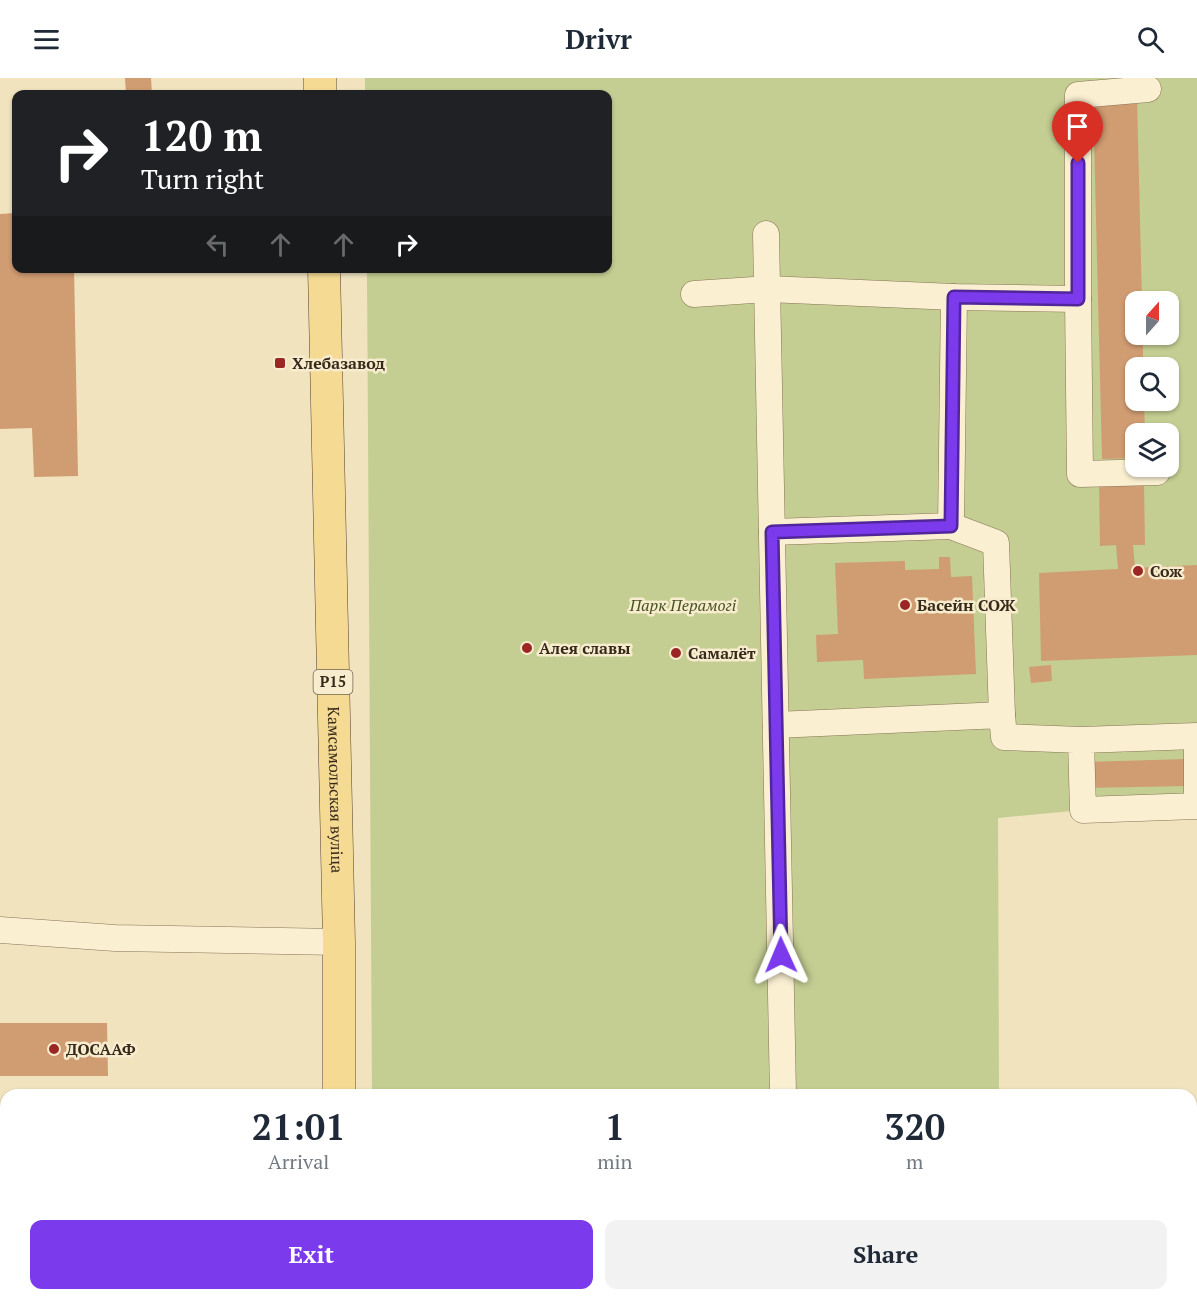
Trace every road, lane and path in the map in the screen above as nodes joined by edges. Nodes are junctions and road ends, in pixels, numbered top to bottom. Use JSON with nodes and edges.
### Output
{"nodes":[{"id":1,"x":1148,"y":88,"type":"dead end"},
{"id":2,"x":766,"y":234,"type":"dead end"},
{"id":3,"x":324,"y":273,"type":"edge"},
{"id":4,"x":768,"y":289,"type":"junction"},
{"id":5,"x":694,"y":294,"type":"dead end"},
{"id":6,"x":954,"y":297,"type":"junction"},
{"id":7,"x":1078,"y":299,"type":"junction"},
{"id":8,"x":1125,"y":473,"type":"edge"},
{"id":9,"x":951,"y":526,"type":"junction"},
{"id":10,"x":772,"y":532,"type":"junction"},
{"id":11,"x":1002,"y":715,"type":"junction"},
{"id":12,"x":776,"y":725,"type":"junction"},
{"id":13,"x":1081,"y":740,"type":"junction"},
{"id":14,"x":0,"y":930,"type":"edge"},
{"id":15,"x":339,"y":942,"type":"junction"},
{"id":16,"x":339,"y":1089,"type":"edge"},
{"id":17,"x":783,"y":1089,"type":"edge"}],
"edges":[{"from":1,"to":7,"type":"street"},
{"from":2,"to":4,"type":"street"},
{"from":3,"to":15,"type":"main road","name":"Камсамольская вуліца","number":"Р15"},
{"from":4,"to":5,"type":"street"},
{"from":4,"to":6,"type":"street"},
{"from":4,"to":10,"type":"street"},
{"from":6,"to":7,"type":"street"},
{"from":6,"to":9,"type":"street"},
{"from":7,"to":8,"type":"street"},
{"from":9,"to":10,"type":"street"},
{"from":9,"to":11,"type":"street"},
{"from":10,"to":12,"type":"street"},
{"from":11,"to":12,"type":"street"},
{"from":11,"to":13,"type":"street"},
{"from":12,"to":17,"type":"street"},
{"from":13,"to":13,"type":"street"},
{"from":14,"to":15,"type":"street"},
{"from":15,"to":16,"type":"main road","name":"Камсамольская вуліца","number":"Р15"}]}
